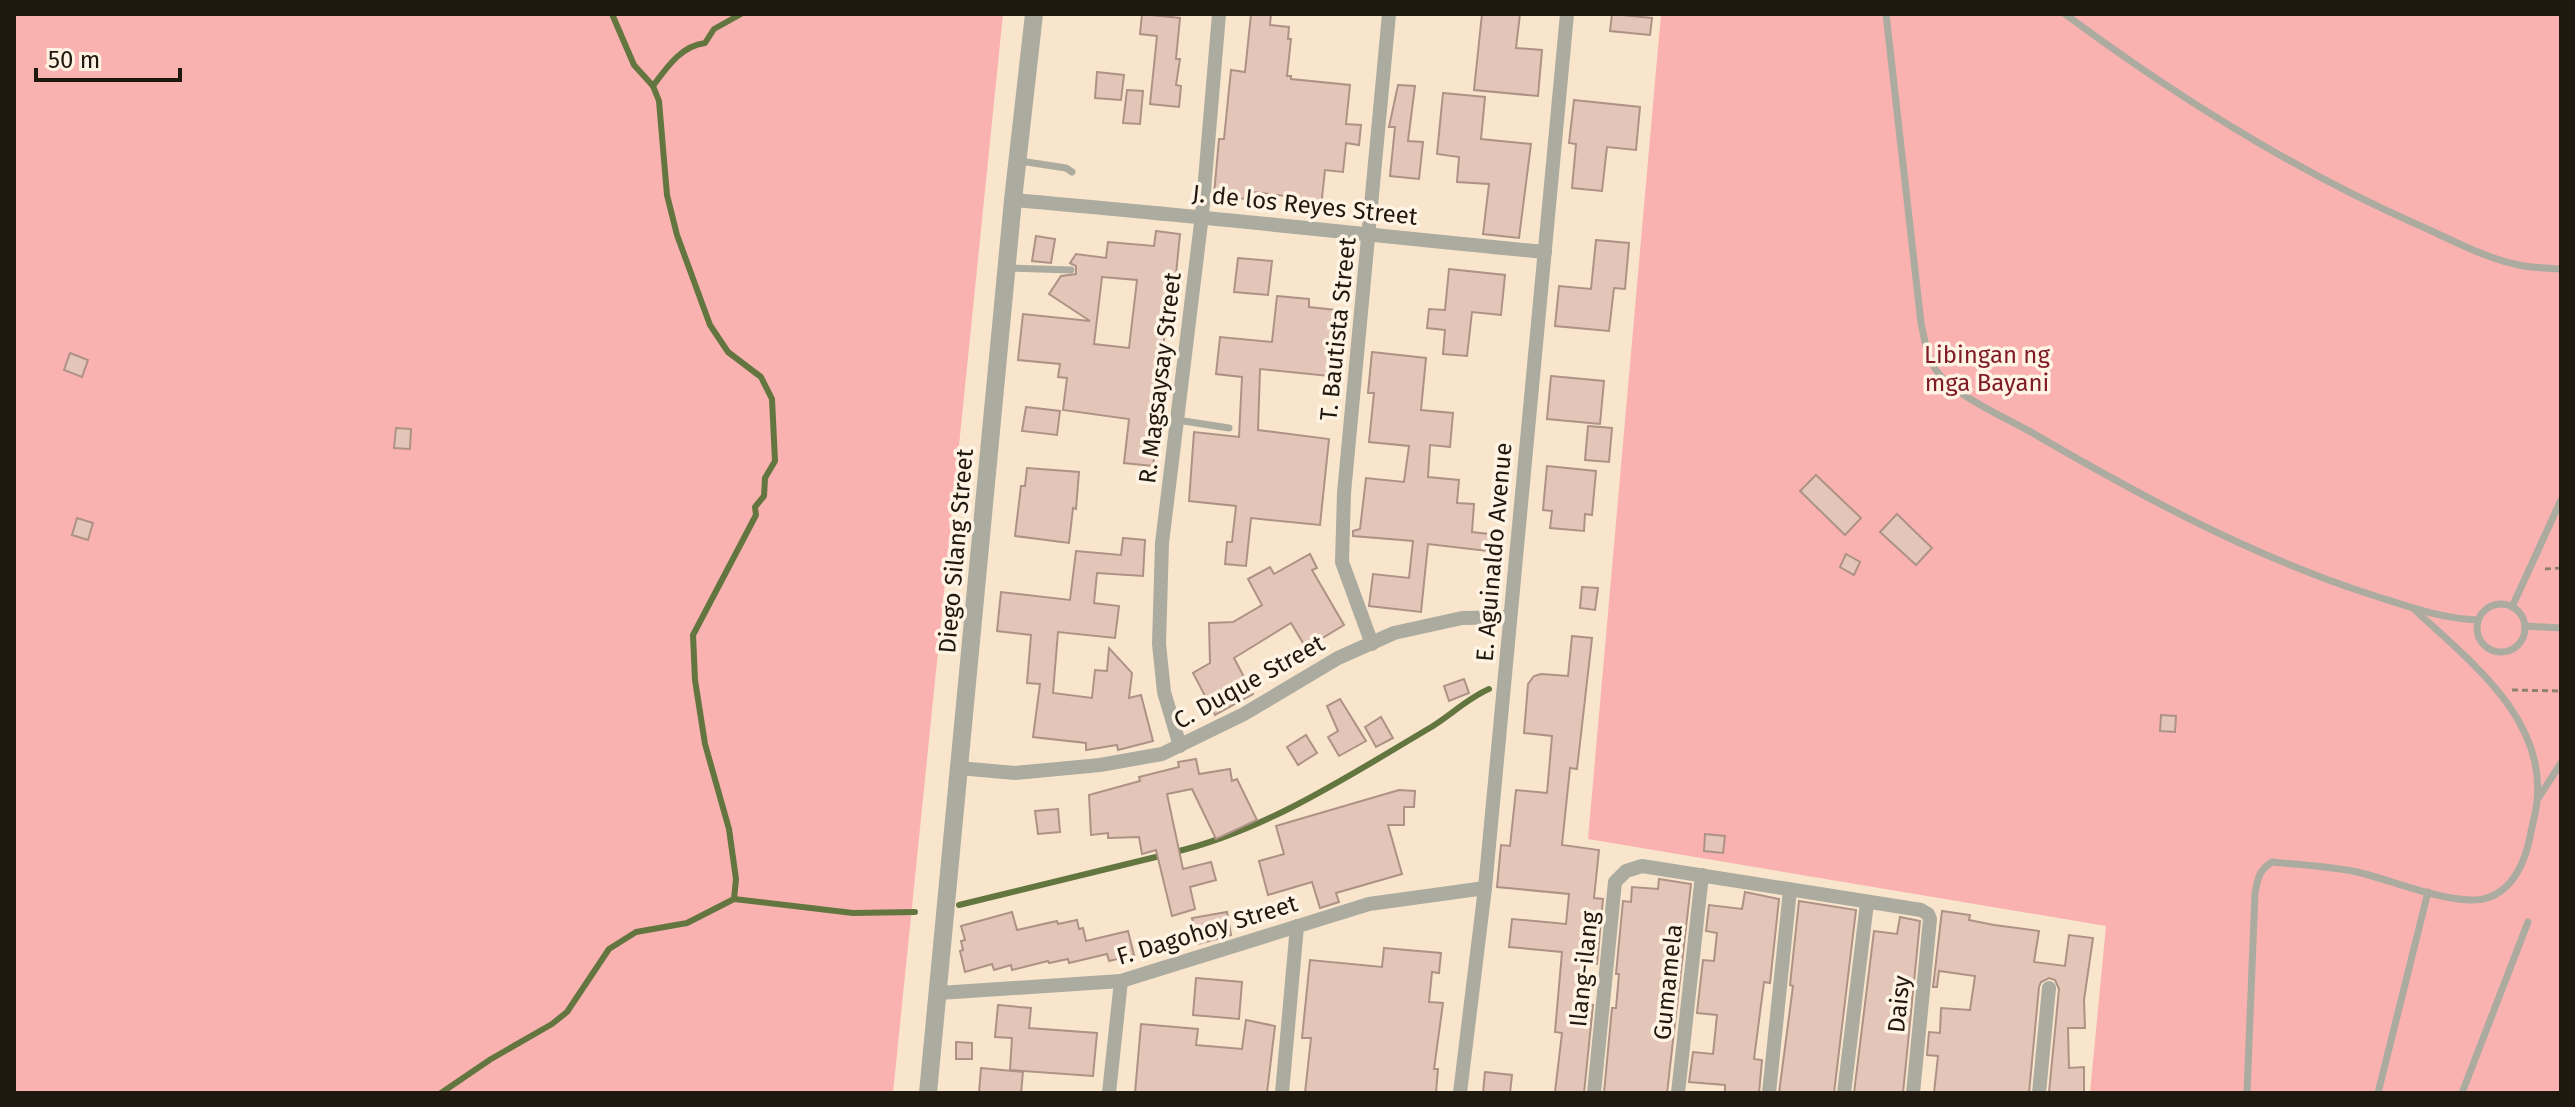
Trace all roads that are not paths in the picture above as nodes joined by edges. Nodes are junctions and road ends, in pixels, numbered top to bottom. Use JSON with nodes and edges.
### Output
{"nodes":[{"id":1,"x":1034,"y":14,"type":"edge"},
{"id":2,"x":1219,"y":14,"type":"edge"},
{"id":3,"x":1389,"y":14,"type":"edge"},
{"id":4,"x":1567,"y":14,"type":"edge"},
{"id":5,"x":1886,"y":14,"type":"edge"},
{"id":6,"x":2065,"y":14,"type":"edge"},
{"id":7,"x":1018,"y":161,"type":"junction"},
{"id":8,"x":1072,"y":172,"type":"dead end"},
{"id":9,"x":1013,"y":200,"type":"junction"},
{"id":10,"x":1202,"y":215,"type":"junction"},
{"id":11,"x":1369,"y":235,"type":"junction"},
{"id":12,"x":1545,"y":252,"type":"junction"},
{"id":13,"x":1007,"y":268,"type":"junction"},
{"id":14,"x":2561,"y":269,"type":"edge"},
{"id":15,"x":1071,"y":270,"type":"dead end"},
{"id":16,"x":1177,"y":420,"type":"junction"},
{"id":17,"x":1229,"y":428,"type":"dead end"},
{"id":18,"x":2561,"y":500,"type":"edge"},
{"id":19,"x":2512,"y":607,"type":"junction"},
{"id":20,"x":2413,"y":608,"type":"junction"},
{"id":21,"x":1510,"y":617,"type":"junction"},
{"id":22,"x":2478,"y":620,"type":"junction"},
{"id":23,"x":2525,"y":626,"type":"junction"},
{"id":24,"x":2561,"y":628,"type":"edge"},
{"id":25,"x":1372,"y":644,"type":"junction"},
{"id":26,"x":1180,"y":746,"type":"junction"},
{"id":27,"x":2561,"y":763,"type":"edge"},
{"id":28,"x":959,"y":768,"type":"junction"},
{"id":29,"x":2538,"y":799,"type":"junction"},
{"id":30,"x":1702,"y":875,"type":"junction"},
{"id":31,"x":1485,"y":888,"type":"junction"},
{"id":32,"x":1790,"y":890,"type":"junction"},
{"id":33,"x":2428,"y":892,"type":"junction"},
{"id":34,"x":1867,"y":903,"type":"junction"},
{"id":35,"x":2528,"y":922,"type":"dead end"},
{"id":36,"x":1297,"y":926,"type":"junction"},
{"id":37,"x":1121,"y":981,"type":"junction"},
{"id":38,"x":2049,"y":988,"type":"dead end"},
{"id":39,"x":939,"y":993,"type":"junction"},
{"id":40,"x":928,"y":1093,"type":"edge"},
{"id":41,"x":1109,"y":1093,"type":"edge"},
{"id":42,"x":1282,"y":1093,"type":"edge"},
{"id":43,"x":1460,"y":1093,"type":"edge"},
{"id":44,"x":1594,"y":1093,"type":"edge"},
{"id":45,"x":1678,"y":1093,"type":"edge"},
{"id":46,"x":1769,"y":1093,"type":"edge"},
{"id":47,"x":1844,"y":1093,"type":"edge"},
{"id":48,"x":1913,"y":1093,"type":"edge"},
{"id":49,"x":2039,"y":1093,"type":"edge"},
{"id":50,"x":2247,"y":1093,"type":"edge"},
{"id":51,"x":2378,"y":1093,"type":"edge"},
{"id":52,"x":2462,"y":1093,"type":"edge"}],
"edges":[{"from":1,"to":7,"type":"street","name":"Diego Silang Street"},
{"from":2,"to":10,"type":"street","name":"R. Magsaysay Street"},
{"from":3,"to":11,"type":"street","name":"T. Bautista Street"},
{"from":4,"to":12,"type":"street","name":"E. Aguinaldo Avenue"},
{"from":5,"to":20,"type":"lane"},
{"from":6,"to":14,"type":"lane"},
{"from":7,"to":8,"type":"lane"},
{"from":7,"to":9,"type":"street","name":"Diego Silang Street"},
{"from":9,"to":10,"type":"street","name":"J. de los Reyes Street"},
{"from":9,"to":13,"type":"street","name":"Diego Silang Street"},
{"from":10,"to":11,"type":"street","name":"J. de los Reyes Street"},
{"from":10,"to":16,"type":"street","name":"R. Magsaysay Street"},
{"from":11,"to":12,"type":"street","name":"J. de los Reyes Street"},
{"from":11,"to":25,"type":"street","name":"T. Bautista Street"},
{"from":12,"to":21,"type":"street","name":"E. Aguinaldo Avenue"},
{"from":13,"to":15,"type":"lane"},
{"from":13,"to":28,"type":"street","name":"Diego Silang Street"},
{"from":16,"to":17,"type":"lane"},
{"from":16,"to":26,"type":"street","name":"R. Magsaysay Street"},
{"from":18,"to":19,"type":"lane"},
{"from":19,"to":22,"type":"lane"},
{"from":19,"to":23,"type":"lane"},
{"from":20,"to":22,"type":"lane"},
{"from":20,"to":29,"type":"lane"},
{"from":21,"to":25,"type":"street","name":"C. Duque Street"},
{"from":21,"to":31,"type":"street","name":"E. Aguinaldo Avenue"},
{"from":22,"to":23,"type":"lane"},
{"from":23,"to":24,"type":"lane"},
{"from":25,"to":26,"type":"street","name":"C. Duque Street"},
{"from":26,"to":28,"type":"street","name":"C. Duque Street"},
{"from":27,"to":29,"type":"lane"},
{"from":28,"to":39,"type":"street","name":"Diego Silang Street"},
{"from":29,"to":33,"type":"lane"},
{"from":30,"to":32,"type":"street"},
{"from":30,"to":44,"type":"street","name":"Ilang-ilang"},
{"from":30,"to":45,"type":"street","name":"Gumamela"},
{"from":31,"to":36,"type":"street","name":"F. Dagohoy Street"},
{"from":31,"to":43,"type":"street","name":"E. Aguinaldo Avenue"},
{"from":32,"to":34,"type":"street"},
{"from":32,"to":46,"type":"street"},
{"from":33,"to":50,"type":"lane"},
{"from":33,"to":51,"type":"lane"},
{"from":34,"to":47,"type":"street"},
{"from":34,"to":48,"type":"street","name":"Daisy"},
{"from":35,"to":52,"type":"lane"},
{"from":36,"to":37,"type":"street","name":"F. Dagohoy Street"},
{"from":36,"to":42,"type":"street"},
{"from":37,"to":39,"type":"street","name":"F. Dagohoy Street"},
{"from":37,"to":41,"type":"street"},
{"from":38,"to":49,"type":"street"},
{"from":39,"to":40,"type":"street","name":"Diego Silang Street"}]}
